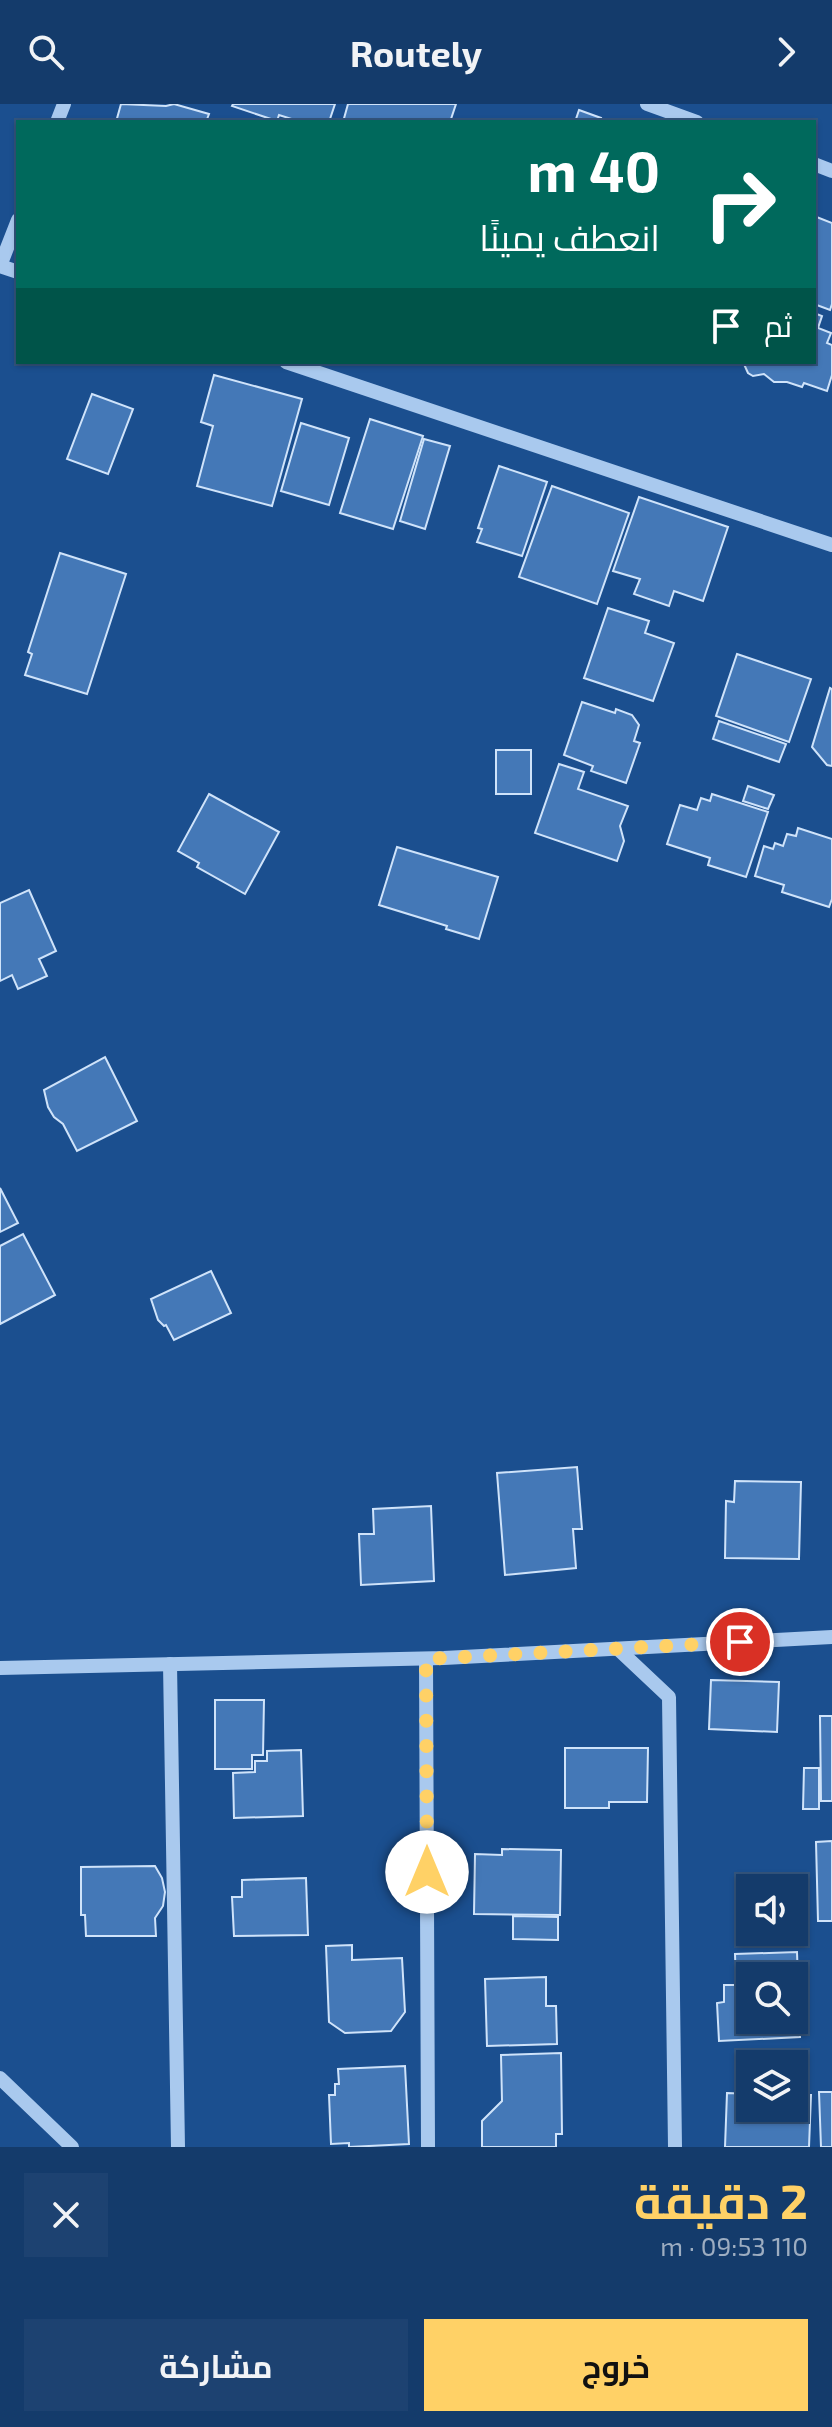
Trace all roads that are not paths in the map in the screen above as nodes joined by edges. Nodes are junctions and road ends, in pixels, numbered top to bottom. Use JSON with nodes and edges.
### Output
{"nodes":[{"id":1,"x":647,"y":104,"type":"edge"},
{"id":2,"x":691,"y":120,"type":"edge"},
{"id":3,"x":16,"y":225,"type":"edge"},
{"id":4,"x":0,"y":266,"type":"edge"},
{"id":5,"x":292,"y":364,"type":"edge"},
{"id":6,"x":832,"y":545,"type":"edge"},
{"id":7,"x":832,"y":1637,"type":"edge"},
{"id":8,"x":618,"y":1649,"type":"junction"},
{"id":9,"x":426,"y":1659,"type":"junction"},
{"id":10,"x":170,"y":1664,"type":"junction"},
{"id":11,"x":0,"y":1668,"type":"edge"},
{"id":12,"x":0,"y":2078,"type":"edge"},
{"id":13,"x":72,"y":2147,"type":"edge"},
{"id":14,"x":178,"y":2147,"type":"edge"},
{"id":15,"x":428,"y":2147,"type":"edge"},
{"id":16,"x":675,"y":2147,"type":"edge"}],
"edges":[{"from":1,"to":2,"type":"street"},
{"from":3,"to":4,"type":"street"},
{"from":5,"to":6,"type":"street"},
{"from":7,"to":8,"type":"street"},
{"from":8,"to":9,"type":"street"},
{"from":8,"to":16,"type":"street"},
{"from":9,"to":10,"type":"street"},
{"from":9,"to":15,"type":"street"},
{"from":10,"to":11,"type":"street"},
{"from":10,"to":14,"type":"street"},
{"from":12,"to":13,"type":"street"}]}
